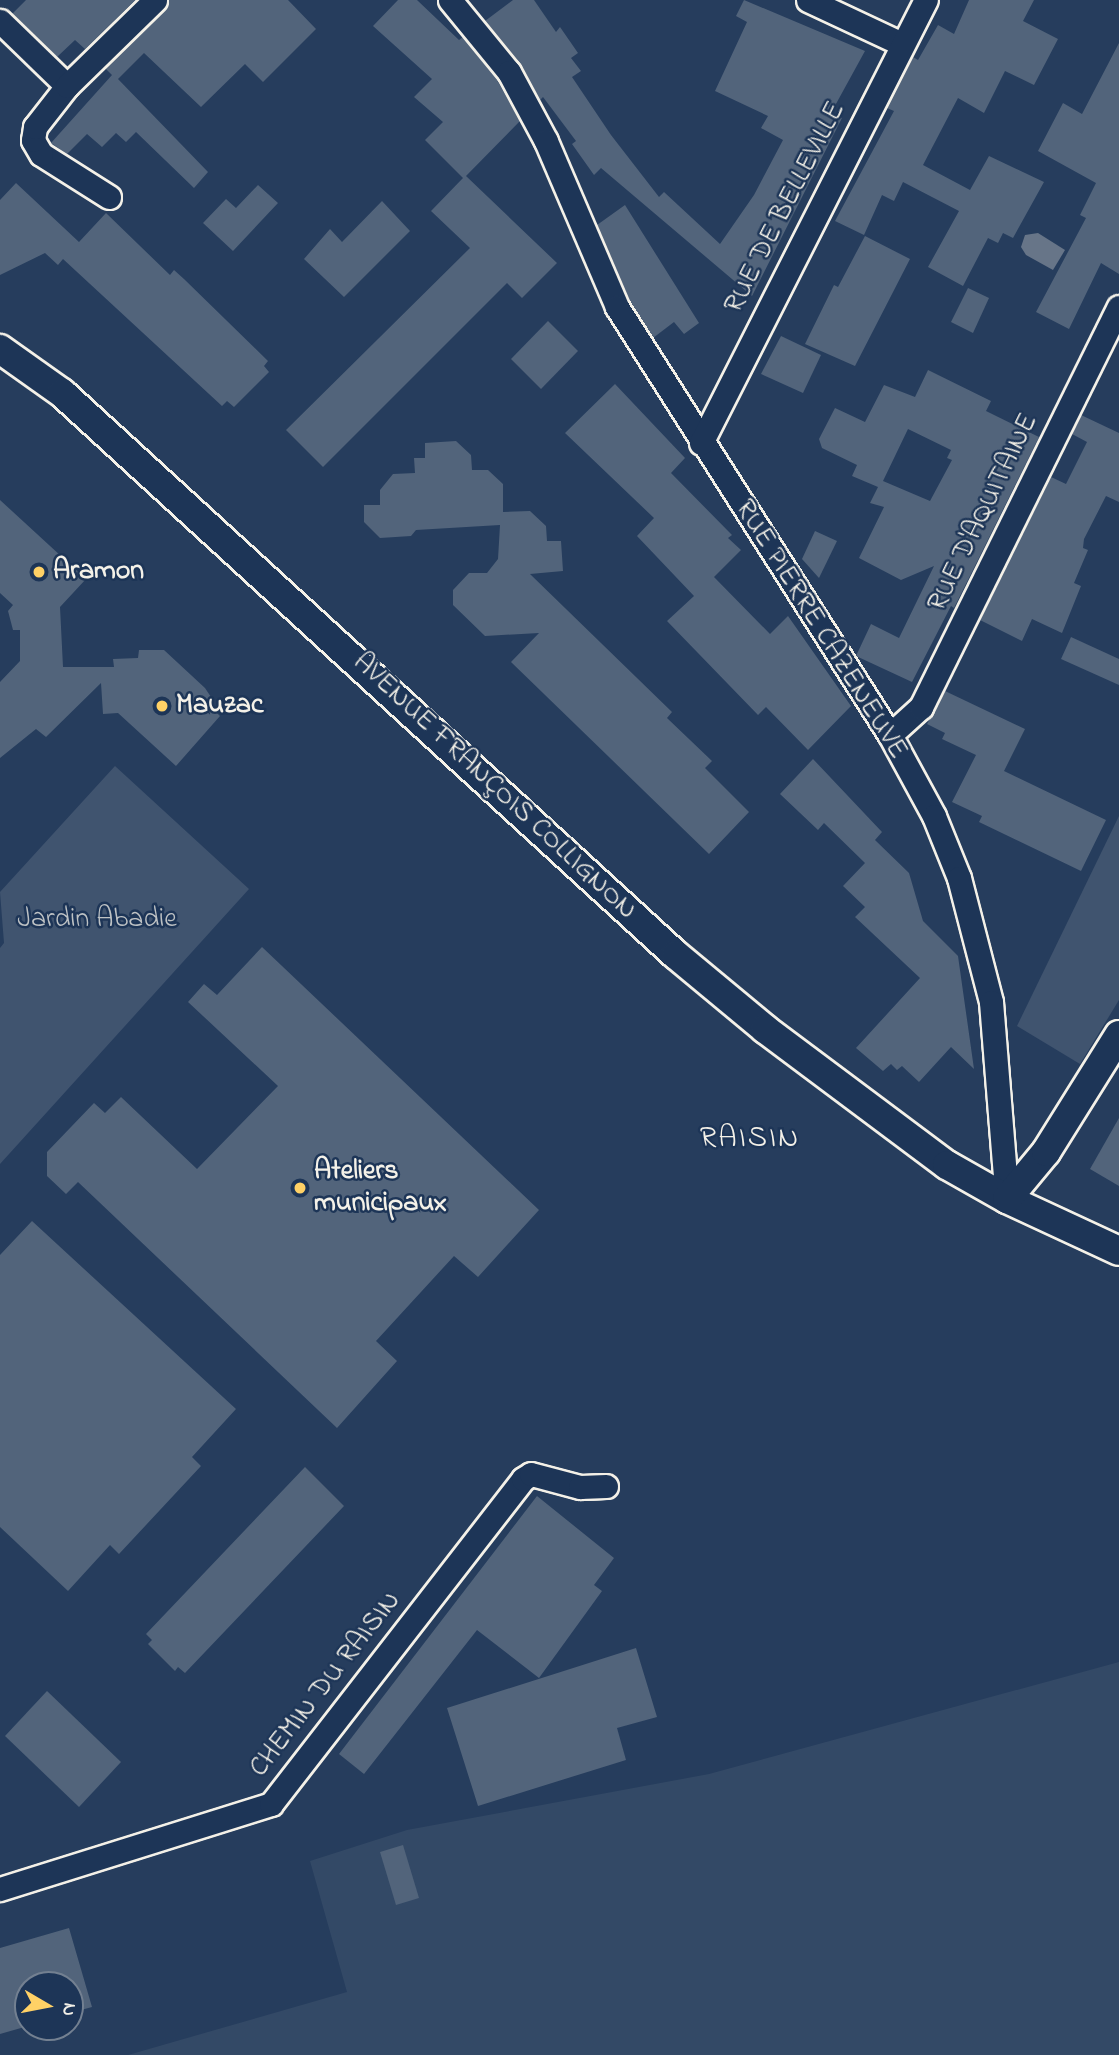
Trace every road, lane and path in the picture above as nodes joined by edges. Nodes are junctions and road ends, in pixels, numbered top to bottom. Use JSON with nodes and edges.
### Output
{"nodes":[{"id":1,"x":155,"y":0,"type":"edge"},
{"id":2,"x":808,"y":0,"type":"edge"},
{"id":3,"x":926,"y":0,"type":"edge"},
{"id":4,"x":463,"y":5,"type":"edge"},
{"id":5,"x":0,"y":21,"type":"edge"},
{"id":6,"x":902,"y":44,"type":"junction"},
{"id":7,"x":67,"y":86,"type":"junction"},
{"id":8,"x":108,"y":197,"type":"dead end"},
{"id":9,"x":1119,"y":307,"type":"edge"},
{"id":10,"x":0,"y":349,"type":"edge"},
{"id":11,"x":701,"y":443,"type":"junction"},
{"id":12,"x":890,"y":735,"type":"junction"},
{"id":13,"x":1119,"y":1035,"type":"edge"},
{"id":14,"x":1007,"y":1199,"type":"junction"},
{"id":15,"x":1119,"y":1251,"type":"edge"},
{"id":16,"x":606,"y":1486,"type":"dead end"},
{"id":17,"x":0,"y":1889,"type":"edge"}],
"edges":[{"from":1,"to":7,"type":"street"},
{"from":2,"to":6,"type":"street"},
{"from":3,"to":6,"type":"street","name":"RUE DE BELLEVILLE"},
{"from":4,"to":11,"type":"street","name":"RUE PIERRE CAZENEUVE"},
{"from":5,"to":7,"type":"street"},
{"from":6,"to":11,"type":"street","name":"RUE DE BELLEVILLE"},
{"from":7,"to":8,"type":"street"},
{"from":9,"to":12,"type":"street","name":"RUE D'AQUITAINE"},
{"from":10,"to":14,"type":"street","name":"AVENUE FRANÇOIS COLLIGNON"},
{"from":11,"to":12,"type":"street","name":"RUE PIERRE CAZENEUVE"},
{"from":12,"to":14,"type":"street","name":"RUE PIERRE CAZENEUVE"},
{"from":13,"to":14,"type":"street"},
{"from":14,"to":15,"type":"street"},
{"from":16,"to":17,"type":"street","name":"CHEMIN DU RAISIN"}]}
